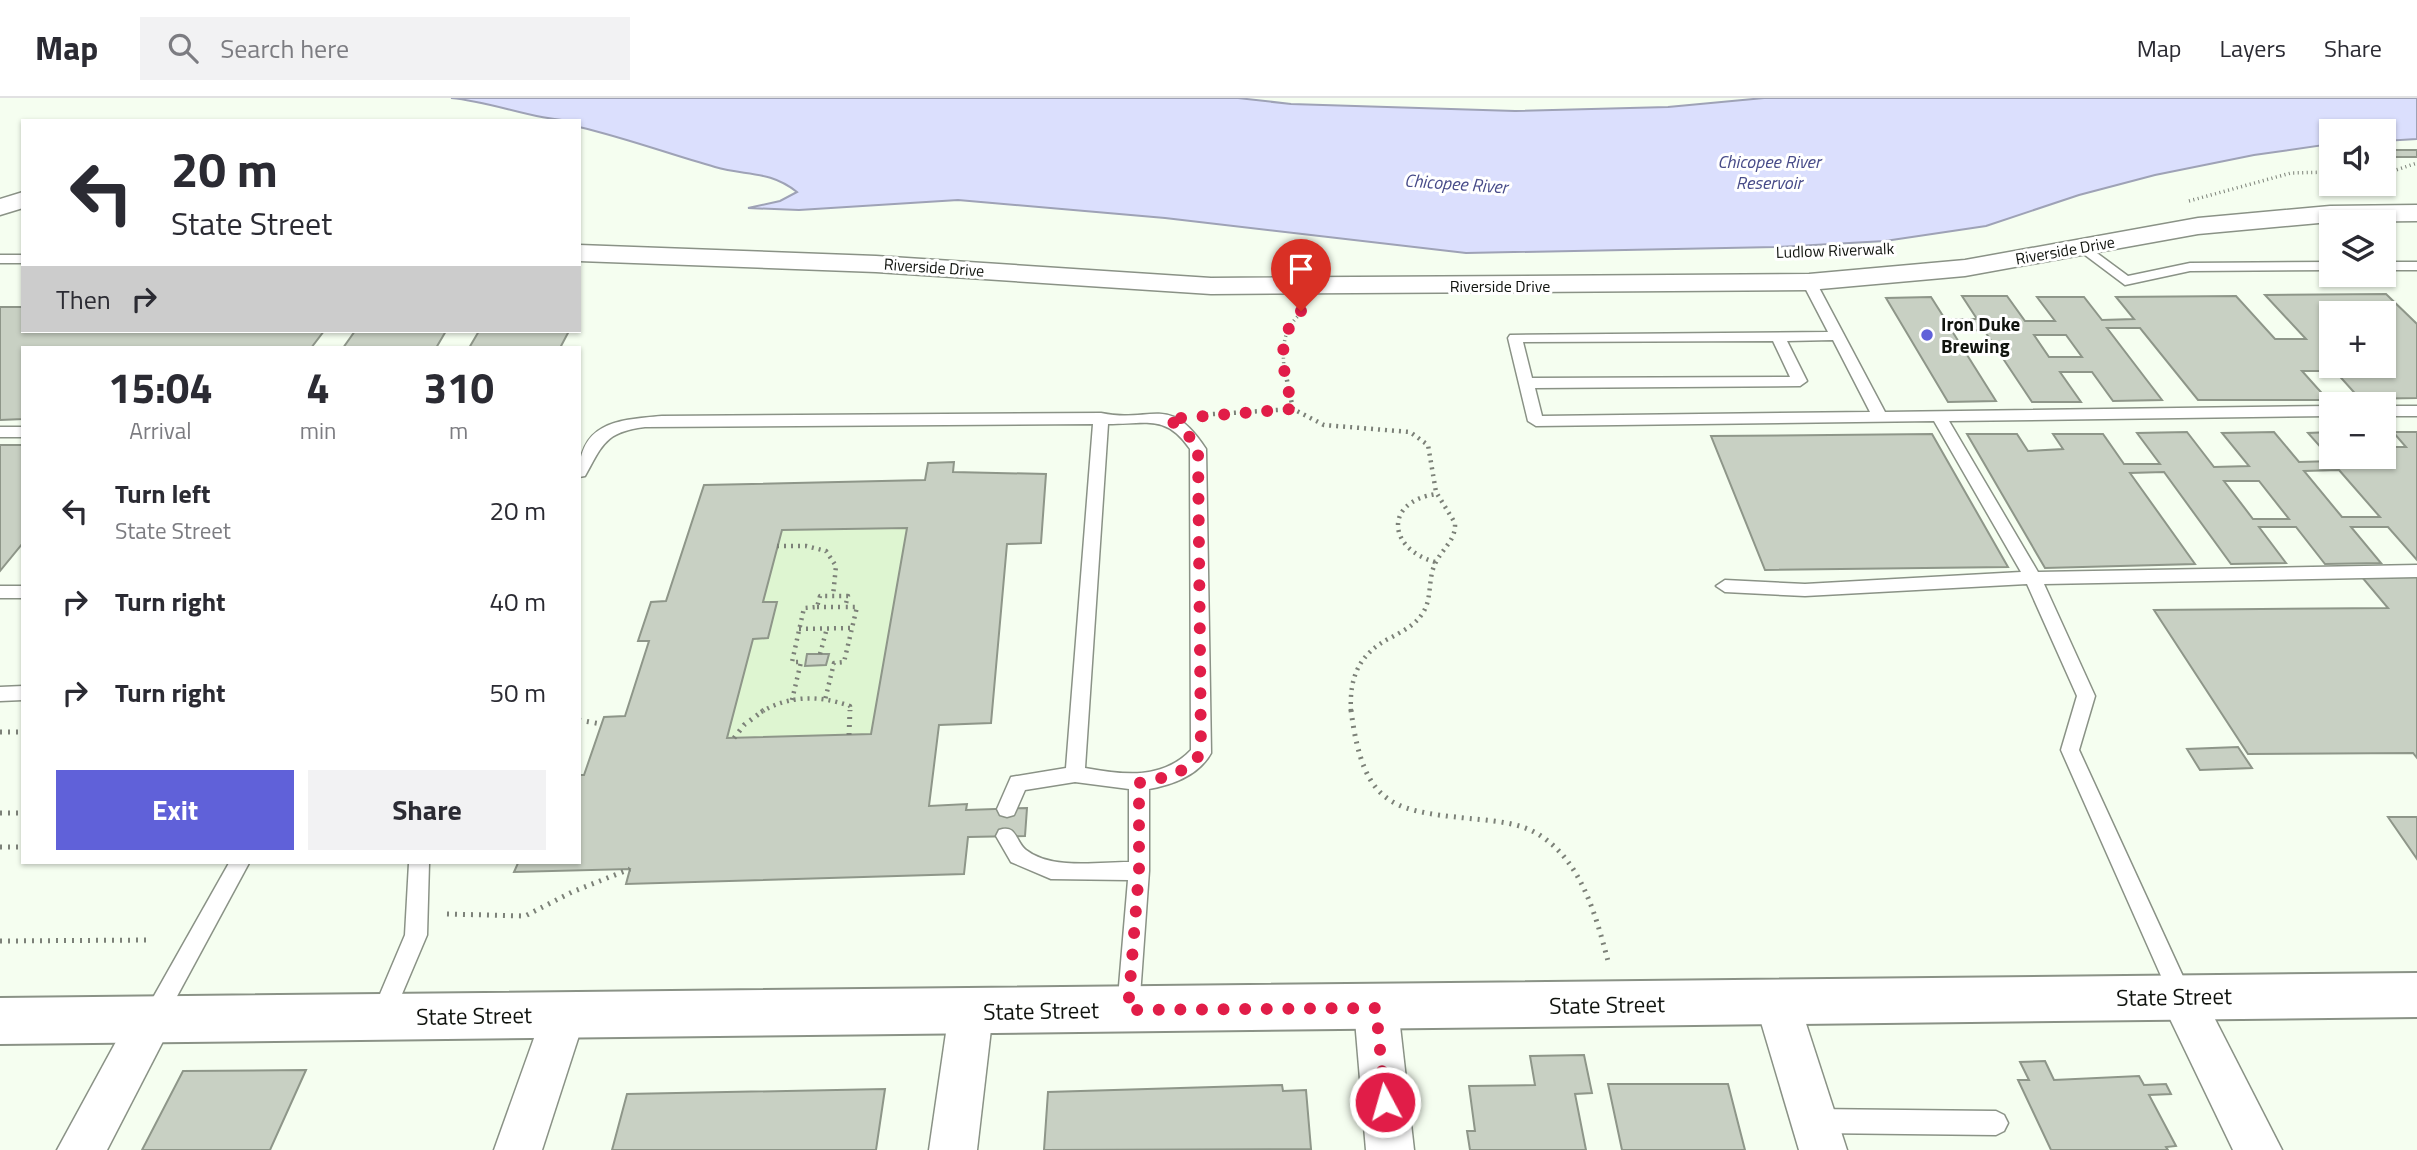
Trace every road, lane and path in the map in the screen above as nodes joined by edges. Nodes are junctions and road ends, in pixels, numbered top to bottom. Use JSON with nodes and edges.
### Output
{"nodes":[{"id":1,"x":2417,"y":163,"type":"edge"},
{"id":2,"x":2396,"y":170,"type":"edge"},
{"id":3,"x":2319,"y":172,"type":"edge"},
{"id":4,"x":21,"y":201,"type":"edge"},
{"id":5,"x":2178,"y":204,"type":"dead end"},
{"id":6,"x":0,"y":207,"type":"edge"},
{"id":7,"x":2417,"y":213,"type":"edge"},
{"id":8,"x":2081,"y":246,"type":"junction"},
{"id":9,"x":581,"y":253,"type":"edge"},
{"id":10,"x":0,"y":259,"type":"edge"},
{"id":11,"x":21,"y":259,"type":"edge"},
{"id":12,"x":2319,"y":266,"type":"edge"},
{"id":13,"x":2396,"y":266,"type":"edge"},
{"id":14,"x":2417,"y":266,"type":"edge"},
{"id":15,"x":1809,"y":282,"type":"junction"},
{"id":16,"x":1312,"y":308,"type":"dead end"},
{"id":17,"x":1837,"y":336,"type":"junction"},
{"id":18,"x":1778,"y":337,"type":"junction"},
{"id":19,"x":1526,"y":383,"type":"junction"},
{"id":20,"x":1293,"y":409,"type":"junction"},
{"id":21,"x":2319,"y":411,"type":"edge"},
{"id":22,"x":2396,"y":411,"type":"edge"},
{"id":23,"x":2417,"y":411,"type":"edge"},
{"id":24,"x":1938,"y":415,"type":"junction"},
{"id":25,"x":1880,"y":416,"type":"junction"},
{"id":26,"x":1101,"y":418,"type":"junction"},
{"id":27,"x":1167,"y":419,"type":"junction"},
{"id":28,"x":0,"y":432,"type":"edge"},
{"id":29,"x":21,"y":432,"type":"edge"},
{"id":30,"x":581,"y":468,"type":"edge"},
{"id":31,"x":1436,"y":494,"type":"junction"},
{"id":32,"x":778,"y":546,"type":"dead end"},
{"id":33,"x":1435,"y":562,"type":"junction"},
{"id":34,"x":2417,"y":571,"type":"edge"},
{"id":35,"x":2032,"y":578,"type":"junction"},
{"id":36,"x":1725,"y":586,"type":"dead end"},
{"id":37,"x":0,"y":592,"type":"edge"},
{"id":38,"x":21,"y":592,"type":"edge"},
{"id":39,"x":833,"y":596,"type":"junction"},
{"id":40,"x":817,"y":607,"type":"junction"},
{"id":41,"x":845,"y":607,"type":"junction"},
{"id":42,"x":827,"y":628,"type":"junction"},
{"id":43,"x":852,"y":628,"type":"junction"},
{"id":44,"x":799,"y":629,"type":"junction"},
{"id":45,"x":820,"y":654,"type":"dead end"},
{"id":46,"x":21,"y":693,"type":"edge"},
{"id":47,"x":0,"y":694,"type":"edge"},
{"id":48,"x":792,"y":700,"type":"junction"},
{"id":49,"x":825,"y":700,"type":"junction"},
{"id":50,"x":581,"y":720,"type":"edge"},
{"id":51,"x":601,"y":724,"type":"dead end"},
{"id":52,"x":0,"y":732,"type":"edge"},
{"id":53,"x":21,"y":732,"type":"edge"},
{"id":54,"x":849,"y":735,"type":"dead end"},
{"id":55,"x":734,"y":738,"type":"dead end"},
{"id":56,"x":1074,"y":774,"type":"junction"},
{"id":57,"x":1139,"y":783,"type":"junction"},
{"id":58,"x":1007,"y":809,"type":"dead end"},
{"id":59,"x":0,"y":813,"type":"edge"},
{"id":60,"x":21,"y":813,"type":"edge"},
{"id":61,"x":1006,"y":836,"type":"dead end"},
{"id":62,"x":0,"y":847,"type":"edge"},
{"id":63,"x":21,"y":847,"type":"edge"},
{"id":64,"x":238,"y":864,"type":"edge"},
{"id":65,"x":419,"y":864,"type":"edge"},
{"id":66,"x":630,"y":869,"type":"dead end"},
{"id":67,"x":1139,"y":871,"type":"junction"},
{"id":68,"x":447,"y":914,"type":"dead end"},
{"id":69,"x":149,"y":940,"type":"dead end"},
{"id":70,"x":0,"y":941,"type":"edge"},
{"id":71,"x":1608,"y":961,"type":"dead end"},
{"id":72,"x":2417,"y":995,"type":"edge"},
{"id":73,"x":2181,"y":996,"type":"junction"},
{"id":74,"x":1777,"y":1002,"type":"junction"},
{"id":75,"x":1376,"y":1008,"type":"junction"},
{"id":76,"x":1128,"y":1010,"type":"junction"},
{"id":77,"x":971,"y":1012,"type":"junction"},
{"id":78,"x":564,"y":1014,"type":"junction"},
{"id":79,"x":381,"y":1017,"type":"junction"},
{"id":80,"x":152,"y":1020,"type":"junction"},
{"id":81,"x":0,"y":1021,"type":"edge"},
{"id":82,"x":1996,"y":1123,"type":"dead end"},
{"id":83,"x":1819,"y":1135,"type":"edge"},
{"id":84,"x":81,"y":1150,"type":"edge"},
{"id":85,"x":518,"y":1150,"type":"edge"},
{"id":86,"x":953,"y":1150,"type":"edge"},
{"id":87,"x":1390,"y":1150,"type":"edge"},
{"id":88,"x":2258,"y":1150,"type":"edge"}],
"edges":[{"from":1,"to":2,"type":"path"},
{"from":3,"to":5,"type":"path"},
{"from":4,"to":6,"type":"street"},
{"from":7,"to":8,"type":"street","name":"Riverside Drive"},
{"from":8,"to":12,"type":"lane"},
{"from":8,"to":15,"type":"street","name":"Riverside Drive"},
{"from":9,"to":15,"type":"street","name":"Riverside Drive"},
{"from":10,"to":11,"type":"lane"},
{"from":13,"to":14,"type":"lane"},
{"from":15,"to":17,"type":"lane"},
{"from":16,"to":20,"type":"path"},
{"from":17,"to":18,"type":"lane"},
{"from":17,"to":25,"type":"lane"},
{"from":18,"to":19,"type":"lane"},
{"from":18,"to":19,"type":"lane"},
{"from":19,"to":25,"type":"lane"},
{"from":20,"to":27,"type":"path"},
{"from":20,"to":31,"type":"path"},
{"from":21,"to":24,"type":"lane"},
{"from":22,"to":23,"type":"lane"},
{"from":24,"to":25,"type":"lane"},
{"from":24,"to":35,"type":"lane"},
{"from":26,"to":27,"type":"lane"},
{"from":26,"to":30,"type":"lane"},
{"from":26,"to":56,"type":"lane"},
{"from":27,"to":57,"type":"lane"},
{"from":28,"to":29,"type":"lane"},
{"from":31,"to":33,"type":"path"},
{"from":31,"to":33,"type":"path"},
{"from":32,"to":39,"type":"path"},
{"from":33,"to":71,"type":"path"},
{"from":34,"to":35,"type":"lane"},
{"from":35,"to":36,"type":"lane"},
{"from":35,"to":73,"type":"lane"},
{"from":37,"to":38,"type":"lane"},
{"from":39,"to":40,"type":"path"},
{"from":39,"to":41,"type":"path"},
{"from":40,"to":41,"type":"path"},
{"from":40,"to":44,"type":"path"},
{"from":41,"to":43,"type":"path"},
{"from":42,"to":43,"type":"path"},
{"from":42,"to":44,"type":"path"},
{"from":42,"to":45,"type":"path"},
{"from":43,"to":49,"type":"path"},
{"from":44,"to":48,"type":"path"},
{"from":46,"to":47,"type":"lane"},
{"from":48,"to":49,"type":"path"},
{"from":48,"to":55,"type":"path"},
{"from":49,"to":54,"type":"path"},
{"from":50,"to":51,"type":"path"},
{"from":52,"to":53,"type":"path"},
{"from":56,"to":57,"type":"lane"},
{"from":56,"to":58,"type":"lane"},
{"from":57,"to":67,"type":"lane"},
{"from":59,"to":60,"type":"path"},
{"from":61,"to":67,"type":"lane"},
{"from":62,"to":63,"type":"path"},
{"from":64,"to":80,"type":"lane"},
{"from":65,"to":79,"type":"lane"},
{"from":66,"to":68,"type":"path"},
{"from":67,"to":76,"type":"lane"},
{"from":69,"to":70,"type":"path"},
{"from":72,"to":73,"type":"street","name":"State Street"},
{"from":73,"to":74,"type":"street","name":"State Street"},
{"from":73,"to":88,"type":"street"},
{"from":74,"to":75,"type":"street","name":"State Street"},
{"from":74,"to":83,"type":"street"},
{"from":75,"to":76,"type":"street","name":"State Street"},
{"from":75,"to":87,"type":"street"},
{"from":76,"to":77,"type":"street","name":"State Street"},
{"from":77,"to":78,"type":"street","name":"State Street"},
{"from":77,"to":86,"type":"street"},
{"from":78,"to":79,"type":"street","name":"State Street"},
{"from":78,"to":85,"type":"street"},
{"from":79,"to":80,"type":"street","name":"State Street"},
{"from":80,"to":81,"type":"street","name":"State Street"},
{"from":80,"to":84,"type":"street"},
{"from":82,"to":83,"type":"lane"}]}
